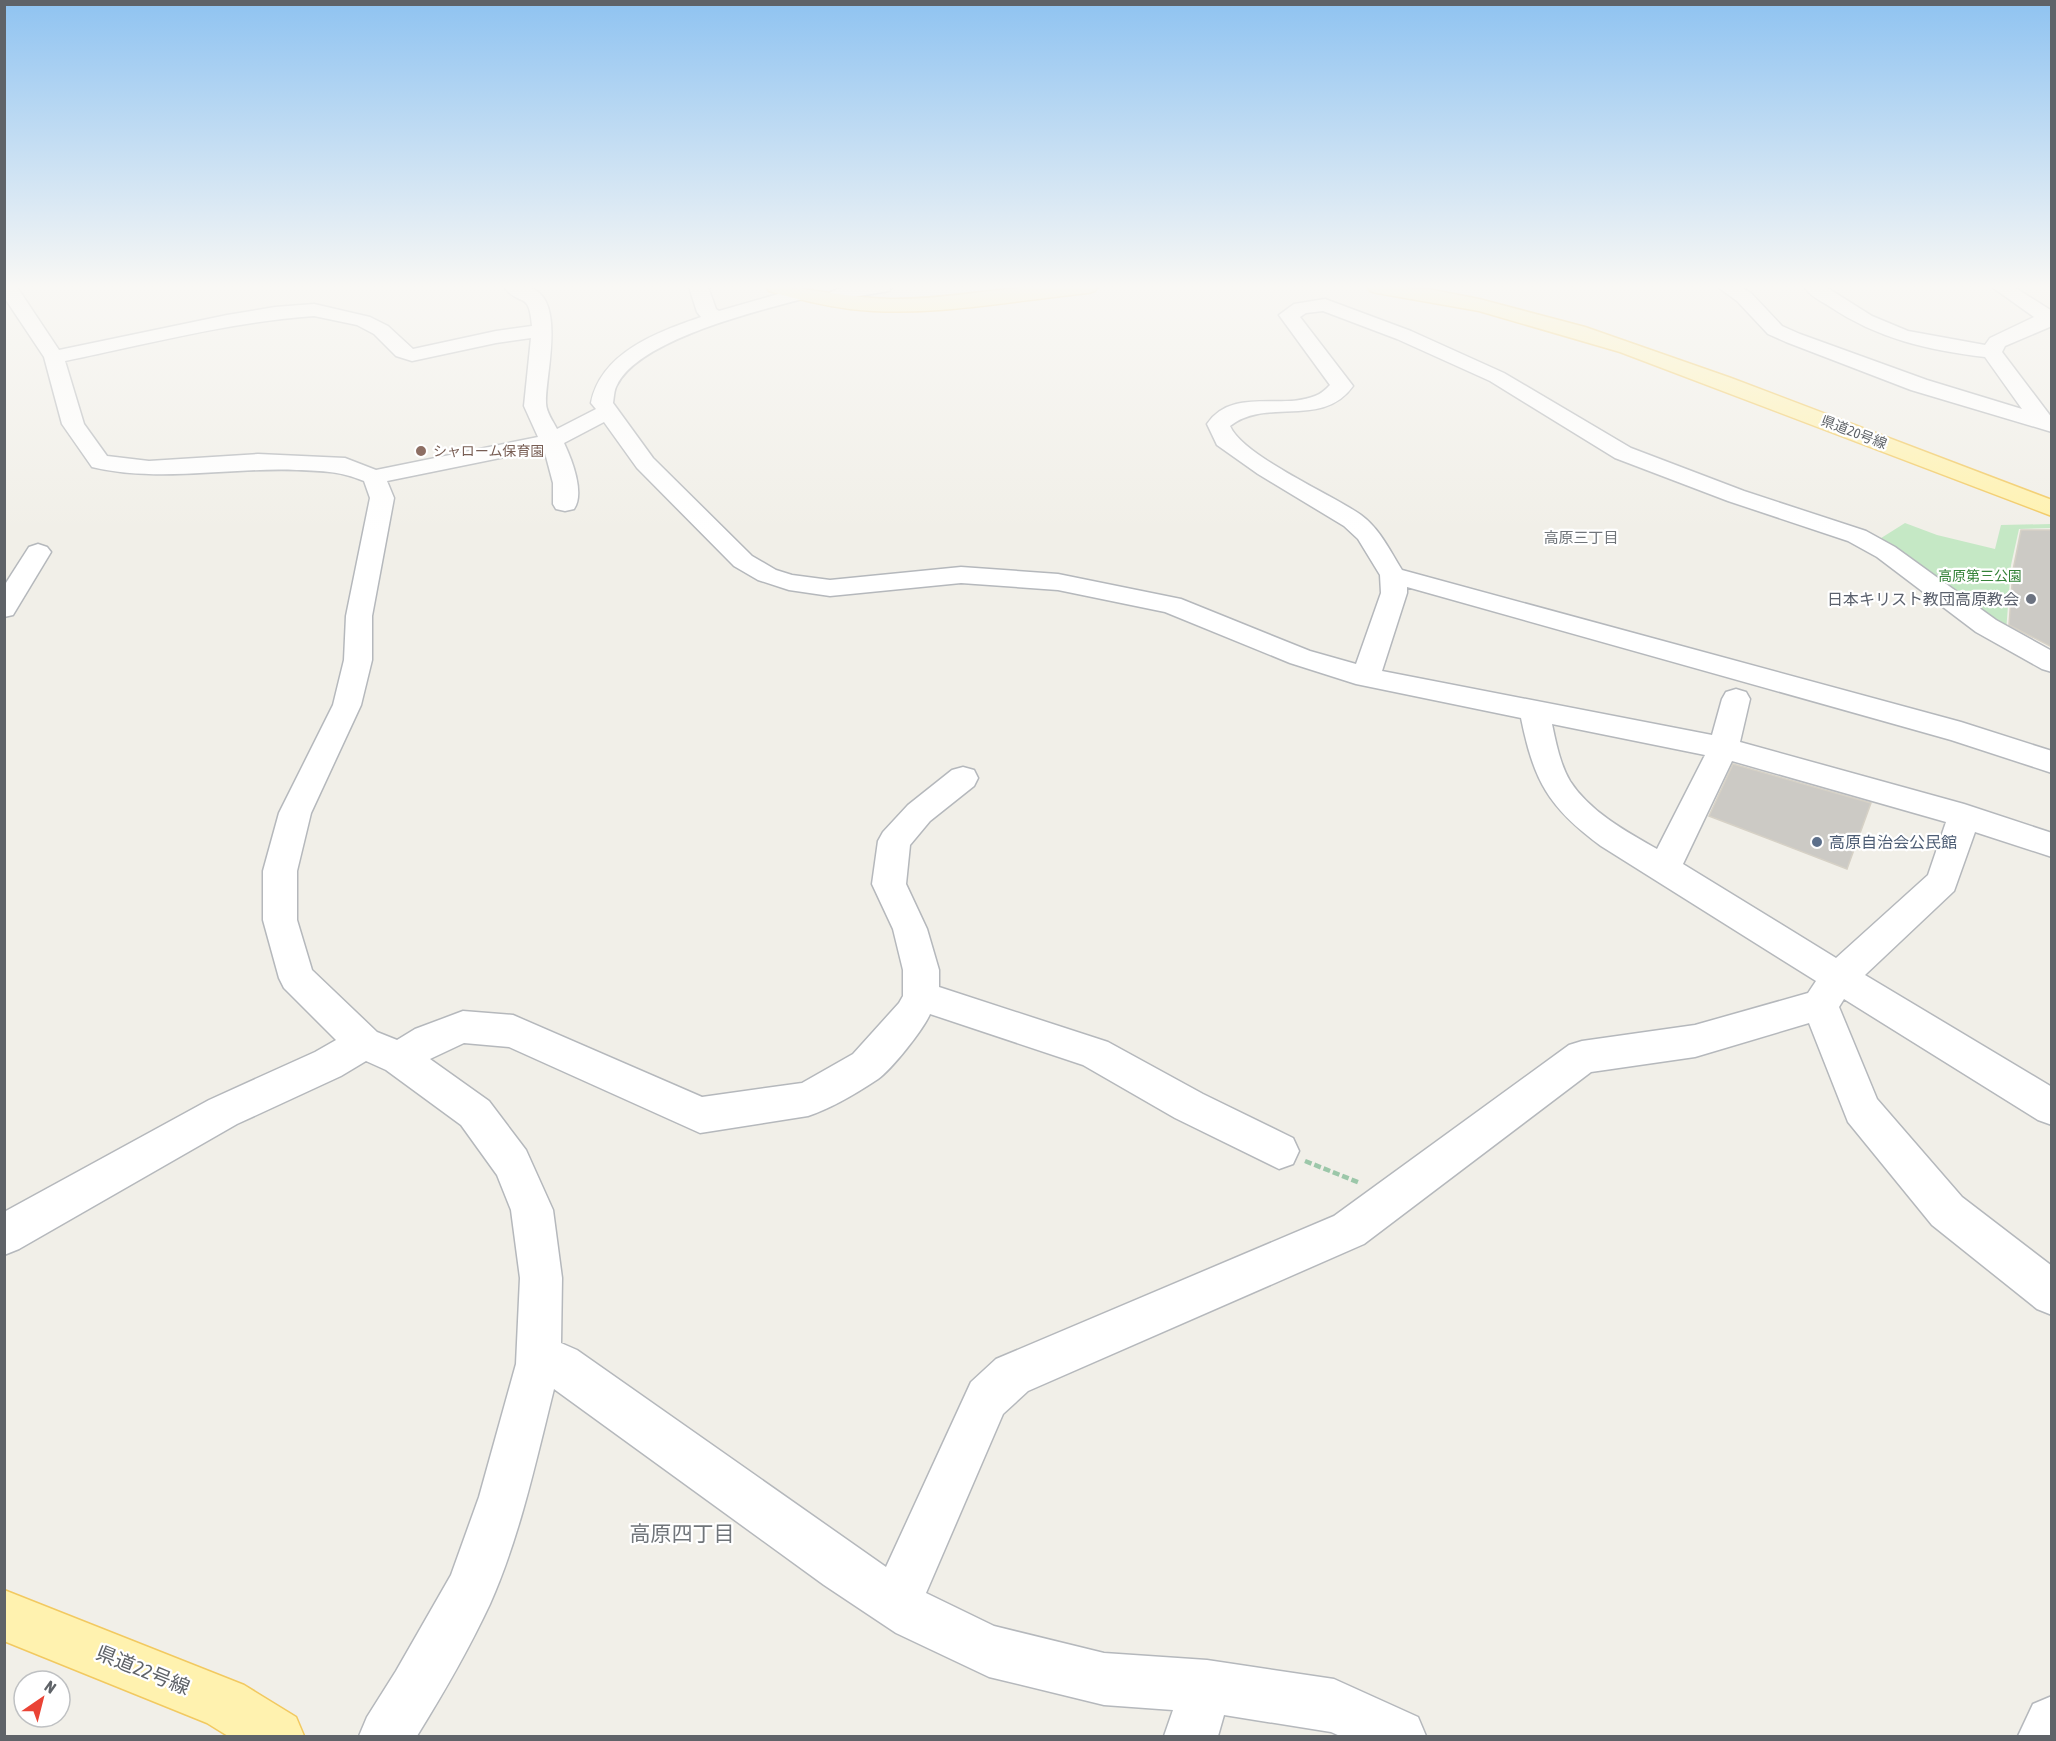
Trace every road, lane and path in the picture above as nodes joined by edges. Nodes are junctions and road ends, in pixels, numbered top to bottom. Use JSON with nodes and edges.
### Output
{"nodes":[{"id":1,"x":57,"y":368,"type":"edge"},
{"id":2,"x":538,"y":368,"type":"edge"},
{"id":3,"x":619,"y":368,"type":"edge"},
{"id":4,"x":1329,"y":368,"type":"edge"},
{"id":5,"x":1478,"y":368,"type":"edge"},
{"id":6,"x":1684,"y":368,"type":"edge"},
{"id":7,"x":1876,"y":368,"type":"edge"},
{"id":8,"x":2005,"y":368,"type":"edge"},
{"id":9,"x":607,"y":412,"type":"junction"},
{"id":10,"x":2047,"y":423,"type":"edge"},
{"id":11,"x":551,"y":441,"type":"junction"},
{"id":12,"x":374,"y":477,"type":"junction"},
{"id":13,"x":566,"y":504,"type":"dead end"},
{"id":14,"x":2052,"y":509,"type":"edge"},
{"id":15,"x":38,"y":552,"type":"dead end"},
{"id":16,"x":1393,"y":575,"type":"junction"},
{"id":17,"x":4,"y":609,"type":"edge"},
{"id":18,"x":2052,"y":663,"type":"edge"},
{"id":19,"x":1366,"y":677,"type":"junction"},
{"id":20,"x":1736,"y":699,"type":"dead end"},
{"id":21,"x":1534,"y":711,"type":"junction"},
{"id":22,"x":1723,"y":748,"type":"junction"},
{"id":23,"x":2052,"y":762,"type":"edge"},
{"id":24,"x":963,"y":777,"type":"dead end"},
{"id":25,"x":1964,"y":816,"type":"junction"},
{"id":26,"x":2052,"y":846,"type":"edge"},
{"id":27,"x":1665,"y":867,"type":"junction"},
{"id":28,"x":1829,"y":991,"type":"junction"},
{"id":29,"x":921,"y":996,"type":"junction"},
{"id":30,"x":381,"y":1050,"type":"junction"},
{"id":31,"x":2052,"y":1108,"type":"edge"},
{"id":32,"x":1279,"y":1151,"type":"joint"},
{"id":33,"x":1399,"y":1194,"type":"junction"},
{"id":34,"x":4,"y":1235,"type":"edge"},
{"id":35,"x":2052,"y":1294,"type":"edge"},
{"id":36,"x":538,"y":1364,"type":"junction"},
{"id":37,"x":896,"y":1603,"type":"junction"},
{"id":38,"x":4,"y":1615,"type":"edge"},
{"id":39,"x":1207,"y":1686,"type":"junction"},
{"id":40,"x":2052,"y":1722,"type":"edge"},
{"id":41,"x":277,"y":1737,"type":"edge"},
{"id":42,"x":386,"y":1737,"type":"edge"},
{"id":43,"x":1191,"y":1737,"type":"edge"},
{"id":44,"x":1399,"y":1737,"type":"edge"},
{"id":45,"x":2045,"y":1737,"type":"edge"}],
"edges":[{"from":1,"to":12,"type":"street"},
{"from":2,"to":11,"type":"street"},
{"from":3,"to":9,"type":"street"},
{"from":4,"to":16,"type":"street"},
{"from":5,"to":18,"type":"street"},
{"from":6,"to":14,"type":"main road","name":"県道20号線"},
{"from":7,"to":10,"type":"street"},
{"from":8,"to":10,"type":"street"},
{"from":9,"to":11,"type":"street"},
{"from":9,"to":19,"type":"street"},
{"from":11,"to":12,"type":"street"},
{"from":11,"to":13,"type":"street"},
{"from":12,"to":30,"type":"street"},
{"from":15,"to":17,"type":"street"},
{"from":16,"to":19,"type":"street"},
{"from":16,"to":23,"type":"street"},
{"from":19,"to":21,"type":"street"},
{"from":20,"to":22,"type":"street"},
{"from":21,"to":22,"type":"street"},
{"from":21,"to":27,"type":"street"},
{"from":22,"to":25,"type":"street"},
{"from":22,"to":27,"type":"street"},
{"from":24,"to":29,"type":"street"},
{"from":25,"to":26,"type":"street"},
{"from":25,"to":28,"type":"street"},
{"from":27,"to":28,"type":"street"},
{"from":28,"to":31,"type":"street"},
{"from":28,"to":33,"type":"street"},
{"from":28,"to":35,"type":"street"},
{"from":29,"to":30,"type":"street"},
{"from":29,"to":32,"type":"street"},
{"from":30,"to":34,"type":"street"},
{"from":30,"to":36,"type":"street"},
{"from":32,"to":33,"type":"path"},
{"from":33,"to":37,"type":"street"},
{"from":36,"to":37,"type":"street"},
{"from":36,"to":42,"type":"street"},
{"from":37,"to":39,"type":"street"},
{"from":38,"to":41,"type":"main road","name":"県道22号線"},
{"from":39,"to":43,"type":"street"},
{"from":39,"to":44,"type":"street"},
{"from":40,"to":45,"type":"street"}]}
